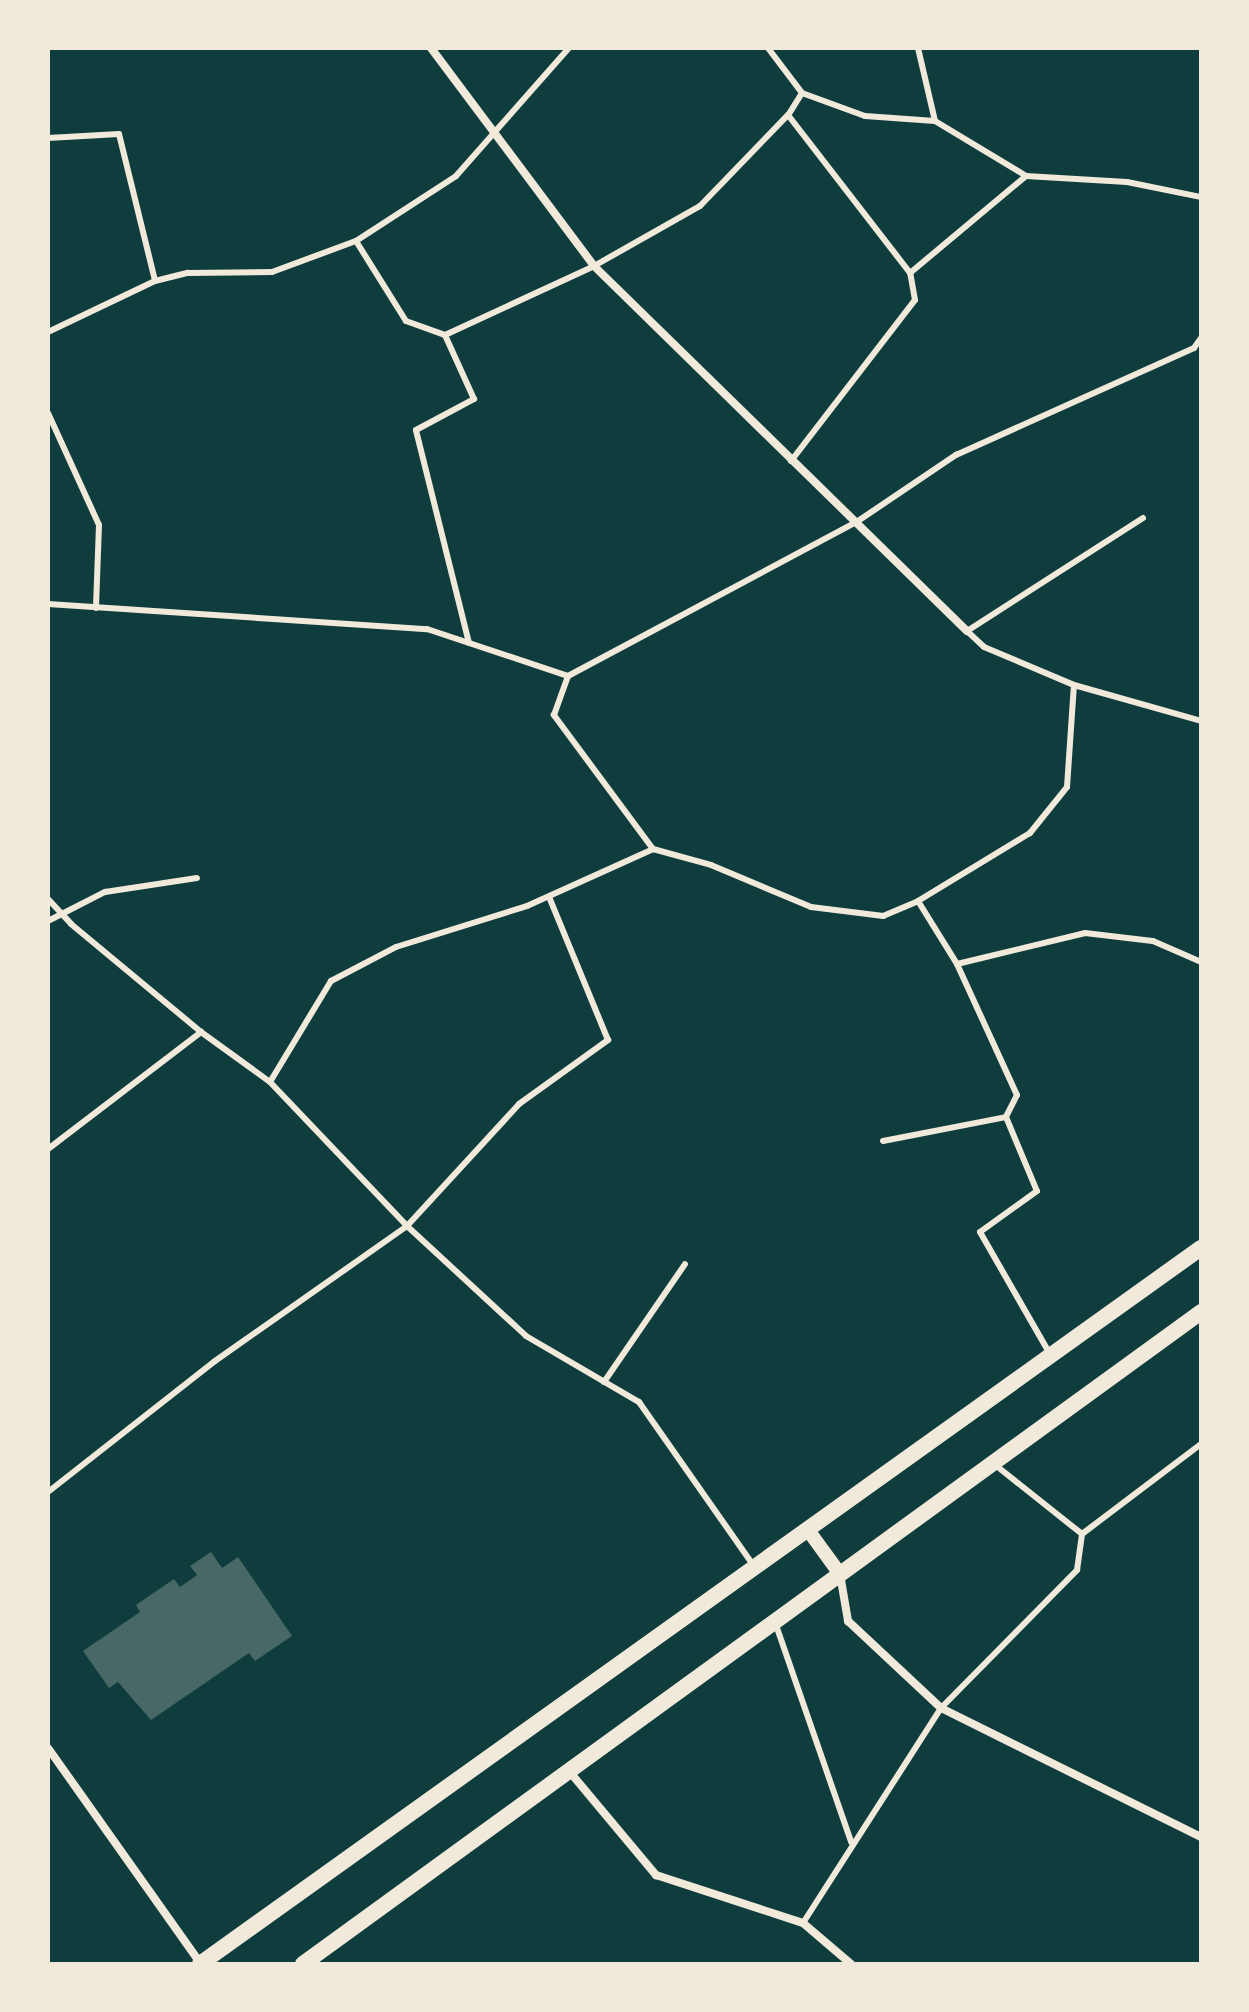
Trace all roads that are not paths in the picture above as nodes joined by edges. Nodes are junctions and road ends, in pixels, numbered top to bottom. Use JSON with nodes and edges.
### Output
{"nodes":[{"id":1,"x":431,"y":48,"type":"edge"},
{"id":2,"x":569,"y":48,"type":"edge"},
{"id":3,"x":768,"y":48,"type":"edge"},
{"id":4,"x":918,"y":48,"type":"edge"},
{"id":5,"x":802,"y":93,"type":"junction"},
{"id":6,"x":788,"y":115,"type":"junction"},
{"id":7,"x":935,"y":121,"type":"junction"},
{"id":8,"x":493,"y":131,"type":"junction"},
{"id":9,"x":48,"y":138,"type":"edge"},
{"id":10,"x":1026,"y":176,"type":"junction"},
{"id":11,"x":1201,"y":197,"type":"edge"},
{"id":12,"x":356,"y":241,"type":"junction"},
{"id":13,"x":594,"y":266,"type":"junction"},
{"id":14,"x":910,"y":273,"type":"junction"},
{"id":15,"x":155,"y":281,"type":"junction"},
{"id":16,"x":48,"y":332,"type":"edge"},
{"id":17,"x":445,"y":335,"type":"junction"},
{"id":18,"x":1201,"y":338,"type":"edge"},
{"id":19,"x":48,"y":413,"type":"edge"},
{"id":20,"x":791,"y":461,"type":"junction"},
{"id":21,"x":1143,"y":518,"type":"dead end"},
{"id":22,"x":855,"y":523,"type":"junction"},
{"id":23,"x":48,"y":604,"type":"edge"},
{"id":24,"x":96,"y":608,"type":"junction"},
{"id":25,"x":967,"y":631,"type":"junction"},
{"id":26,"x":469,"y":643,"type":"junction"},
{"id":27,"x":568,"y":676,"type":"junction"},
{"id":28,"x":1074,"y":685,"type":"junction"},
{"id":29,"x":1201,"y":721,"type":"edge"},
{"id":30,"x":653,"y":849,"type":"junction"},
{"id":31,"x":197,"y":878,"type":"dead end"},
{"id":32,"x":549,"y":897,"type":"junction"},
{"id":33,"x":48,"y":899,"type":"edge"},
{"id":34,"x":918,"y":901,"type":"junction"},
{"id":35,"x":59,"y":912,"type":"junction"},
{"id":36,"x":48,"y":921,"type":"edge"},
{"id":37,"x":1201,"y":962,"type":"edge"},
{"id":38,"x":957,"y":964,"type":"junction"},
{"id":39,"x":201,"y":1032,"type":"junction"},
{"id":40,"x":270,"y":1082,"type":"junction"},
{"id":41,"x":1006,"y":1117,"type":"junction"},
{"id":42,"x":883,"y":1141,"type":"dead end"},
{"id":43,"x":48,"y":1149,"type":"edge"},
{"id":44,"x":407,"y":1226,"type":"junction"},
{"id":45,"x":1201,"y":1248,"type":"edge"},
{"id":46,"x":685,"y":1264,"type":"dead end"},
{"id":47,"x":1201,"y":1312,"type":"edge"},
{"id":48,"x":1052,"y":1356,"type":"junction"},
{"id":49,"x":604,"y":1382,"type":"junction"},
{"id":50,"x":1201,"y":1444,"type":"edge"},
{"id":51,"x":993,"y":1463,"type":"junction"},
{"id":52,"x":48,"y":1492,"type":"edge"},
{"id":53,"x":808,"y":1530,"type":"junction"},
{"id":54,"x":1082,"y":1534,"type":"junction"},
{"id":55,"x":755,"y":1568,"type":"junction"},
{"id":56,"x":840,"y":1574,"type":"junction"},
{"id":57,"x":774,"y":1622,"type":"junction"},
{"id":58,"x":941,"y":1708,"type":"junction"},
{"id":59,"x":48,"y":1748,"type":"edge"},
{"id":60,"x":569,"y":1771,"type":"junction"},
{"id":61,"x":1201,"y":1837,"type":"edge"},
{"id":62,"x":851,"y":1842,"type":"junction"},
{"id":63,"x":803,"y":1923,"type":"junction"},
{"id":64,"x":200,"y":1964,"type":"edge"},
{"id":65,"x":303,"y":1964,"type":"edge"},
{"id":66,"x":851,"y":1964,"type":"edge"}],
"edges":[{"from":1,"to":8,"type":"street"},
{"from":2,"to":8,"type":"lane"},
{"from":3,"to":5,"type":"lane"},
{"from":4,"to":7,"type":"lane"},
{"from":5,"to":6,"type":"lane"},
{"from":5,"to":7,"type":"lane"},
{"from":6,"to":13,"type":"lane"},
{"from":6,"to":14,"type":"lane"},
{"from":7,"to":10,"type":"lane"},
{"from":8,"to":12,"type":"lane"},
{"from":8,"to":13,"type":"street"},
{"from":9,"to":15,"type":"lane"},
{"from":10,"to":11,"type":"lane"},
{"from":10,"to":14,"type":"lane"},
{"from":12,"to":15,"type":"lane"},
{"from":12,"to":17,"type":"lane"},
{"from":13,"to":17,"type":"lane"},
{"from":13,"to":20,"type":"street"},
{"from":14,"to":20,"type":"lane"},
{"from":15,"to":16,"type":"lane"},
{"from":17,"to":26,"type":"lane"},
{"from":18,"to":22,"type":"lane"},
{"from":19,"to":24,"type":"lane"},
{"from":20,"to":22,"type":"street"},
{"from":21,"to":25,"type":"lane"},
{"from":22,"to":25,"type":"street"},
{"from":22,"to":27,"type":"lane"},
{"from":23,"to":24,"type":"lane"},
{"from":24,"to":26,"type":"lane"},
{"from":25,"to":28,"type":"lane"},
{"from":26,"to":27,"type":"lane"},
{"from":27,"to":30,"type":"lane"},
{"from":28,"to":29,"type":"lane"},
{"from":28,"to":34,"type":"lane"},
{"from":30,"to":32,"type":"lane"},
{"from":30,"to":34,"type":"lane"},
{"from":31,"to":35,"type":"lane"},
{"from":32,"to":40,"type":"lane"},
{"from":32,"to":44,"type":"lane"},
{"from":33,"to":35,"type":"lane"},
{"from":34,"to":38,"type":"lane"},
{"from":35,"to":36,"type":"lane"},
{"from":35,"to":39,"type":"lane"},
{"from":37,"to":38,"type":"lane"},
{"from":38,"to":41,"type":"lane"},
{"from":39,"to":40,"type":"lane"},
{"from":39,"to":43,"type":"lane"},
{"from":40,"to":44,"type":"lane"},
{"from":41,"to":42,"type":"lane"},
{"from":41,"to":48,"type":"lane"},
{"from":44,"to":49,"type":"lane"},
{"from":44,"to":52,"type":"lane"},
{"from":45,"to":48,"type":"main road"},
{"from":46,"to":49,"type":"lane"},
{"from":47,"to":51,"type":"main road"},
{"from":48,"to":53,"type":"main road"},
{"from":49,"to":55,"type":"lane"},
{"from":50,"to":54,"type":"lane"},
{"from":51,"to":54,"type":"lane"},
{"from":51,"to":56,"type":"main road"},
{"from":53,"to":55,"type":"main road"},
{"from":53,"to":56,"type":"street"},
{"from":54,"to":58,"type":"lane"},
{"from":55,"to":64,"type":"main road"},
{"from":56,"to":57,"type":"main road"},
{"from":56,"to":58,"type":"street"},
{"from":57,"to":60,"type":"main road"},
{"from":57,"to":62,"type":"lane"},
{"from":58,"to":61,"type":"street"},
{"from":58,"to":62,"type":"lane"},
{"from":59,"to":64,"type":"street"},
{"from":60,"to":63,"type":"street"},
{"from":60,"to":65,"type":"main road"},
{"from":62,"to":63,"type":"lane"},
{"from":63,"to":66,"type":"street"}]}
